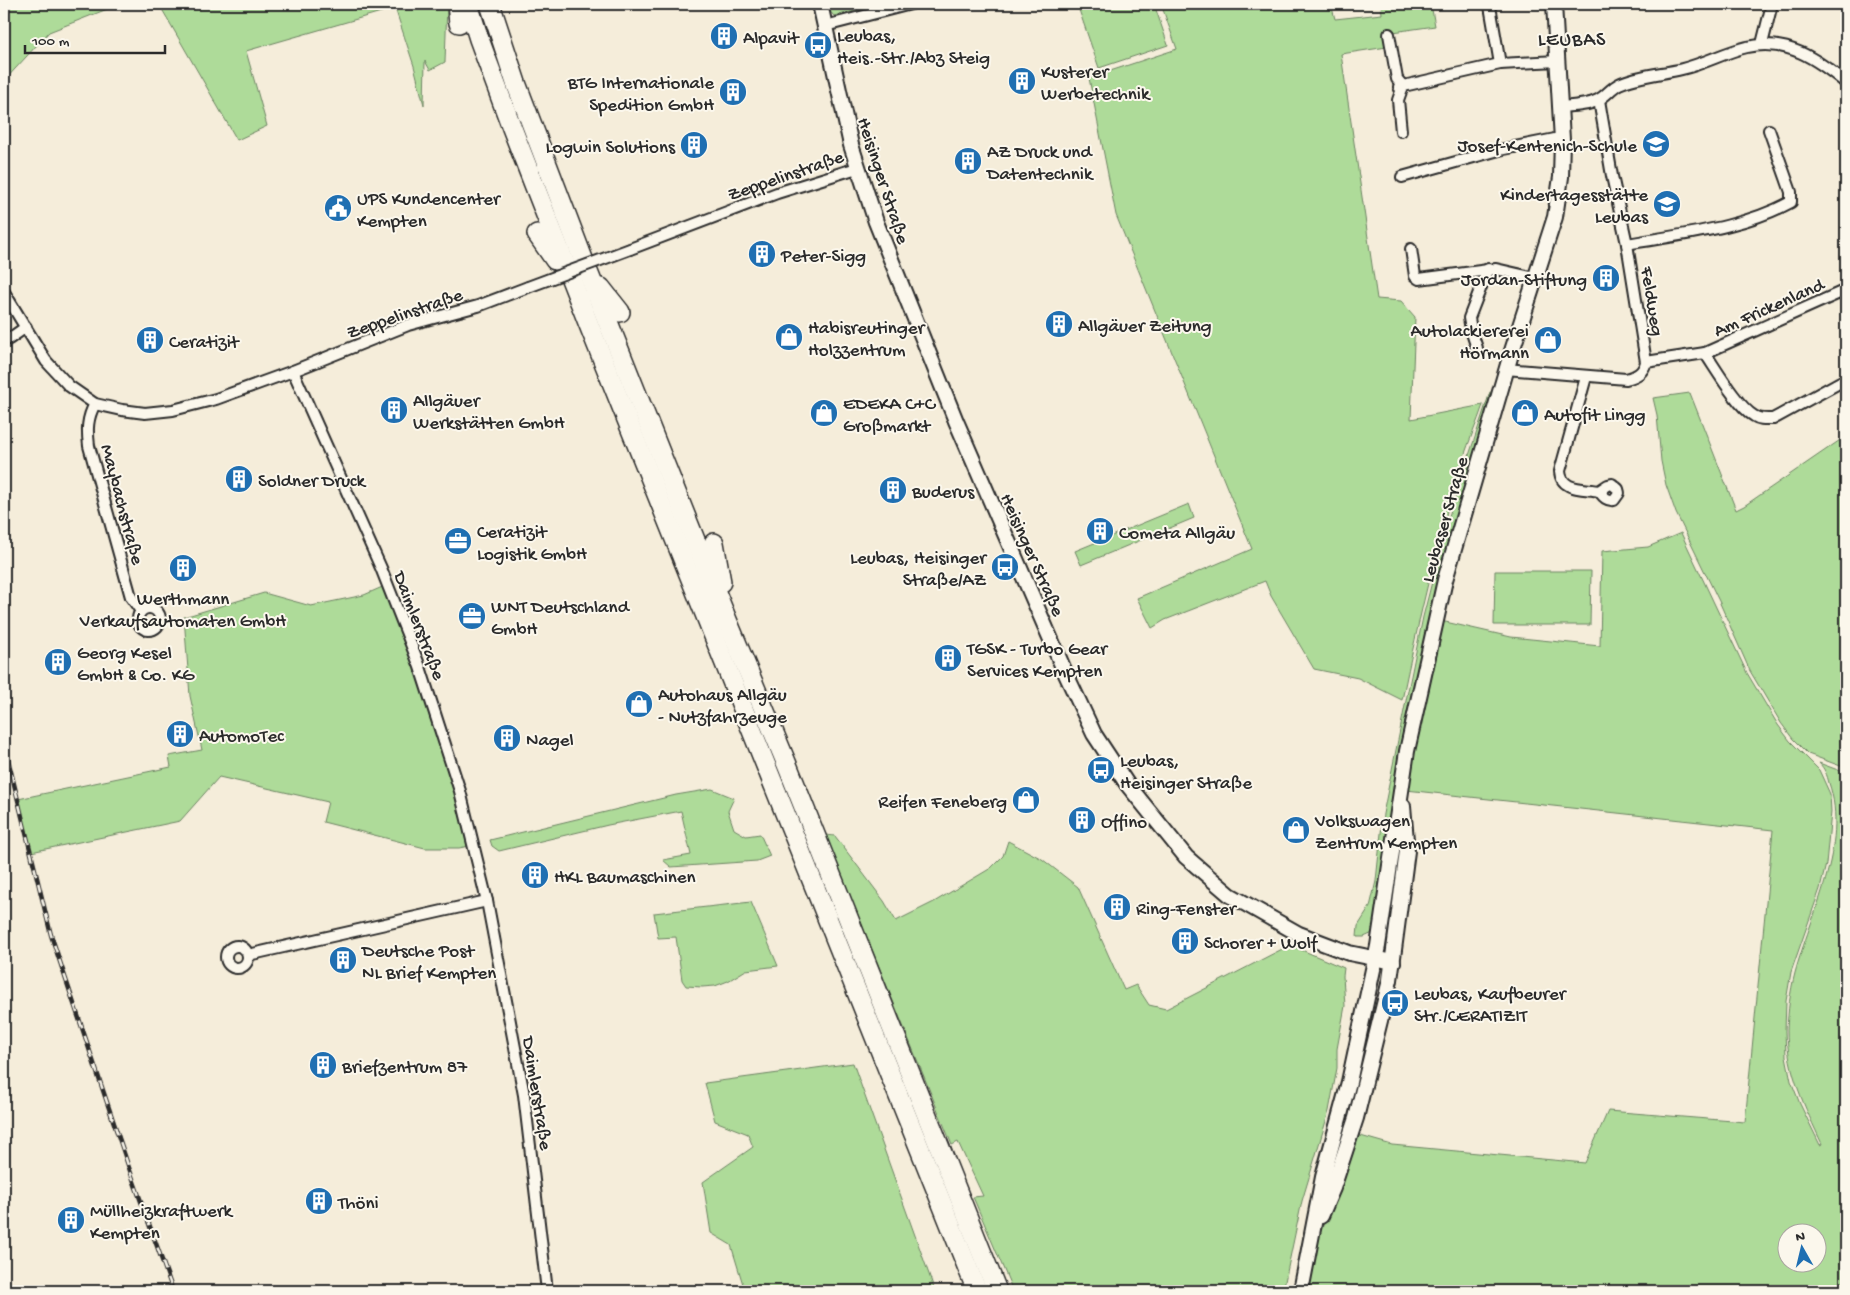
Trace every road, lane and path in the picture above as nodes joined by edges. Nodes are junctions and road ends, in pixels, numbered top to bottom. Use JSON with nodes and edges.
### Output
{"nodes":[{"id":1,"x":457,"y":4,"type":"edge"},
{"id":2,"x":468,"y":4,"type":"edge"},
{"id":3,"x":490,"y":4,"type":"edge"},
{"id":4,"x":820,"y":4,"type":"edge"},
{"id":5,"x":910,"y":4,"type":"edge"},
{"id":6,"x":1554,"y":4,"type":"edge"},
{"id":7,"x":1772,"y":4,"type":"edge"},
{"id":8,"x":1490,"y":6,"type":"dead end"},
{"id":9,"x":824,"y":22,"type":"junction"},
{"id":10,"x":459,"y":24,"type":"dead end"},
{"id":11,"x":1388,"y":34,"type":"dead end"},
{"id":12,"x":1762,"y":44,"type":"junction"},
{"id":13,"x":1558,"y":61,"type":"junction"},
{"id":14,"x":1500,"y":64,"type":"junction"},
{"id":15,"x":1846,"y":83,"type":"edge"},
{"id":16,"x":1401,"y":86,"type":"junction"},
{"id":17,"x":1599,"y":100,"type":"junction"},
{"id":18,"x":1561,"y":107,"type":"junction"},
{"id":19,"x":1769,"y":130,"type":"dead end"},
{"id":20,"x":1401,"y":131,"type":"dead end"},
{"id":21,"x":1562,"y":140,"type":"junction"},
{"id":22,"x":857,"y":168,"type":"junction"},
{"id":23,"x":1402,"y":176,"type":"dead end"},
{"id":24,"x":538,"y":234,"type":"dead end"},
{"id":25,"x":1628,"y":244,"type":"junction"},
{"id":26,"x":1411,"y":249,"type":"dead end"},
{"id":27,"x":1488,"y":269,"type":"junction"},
{"id":28,"x":588,"y":272,"type":"junction"},
{"id":29,"x":1535,"y":278,"type":"junction"},
{"id":30,"x":1846,"y":290,"type":"edge"},
{"id":31,"x":4,"y":292,"type":"edge"},
{"id":32,"x":620,"y":312,"type":"dead end"},
{"id":33,"x":589,"y":325,"type":"junction"},
{"id":34,"x":26,"y":328,"type":"junction"},
{"id":35,"x":4,"y":340,"type":"edge"},
{"id":36,"x":1477,"y":348,"type":"dead end"},
{"id":37,"x":1705,"y":353,"type":"junction"},
{"id":38,"x":1646,"y":362,"type":"junction"},
{"id":39,"x":1506,"y":368,"type":"junction"},
{"id":40,"x":293,"y":371,"type":"junction"},
{"id":41,"x":1586,"y":377,"type":"junction"},
{"id":42,"x":1846,"y":379,"type":"edge"},
{"id":43,"x":95,"y":404,"type":"junction"},
{"id":44,"x":1599,"y":491,"type":"dead end"},
{"id":45,"x":714,"y":543,"type":"dead end"},
{"id":46,"x":141,"y":611,"type":"dead end"},
{"id":47,"x":727,"y":620,"type":"junction"},
{"id":48,"x":1400,"y":791,"type":"junction"},
{"id":49,"x":487,"y":901,"type":"junction"},
{"id":50,"x":248,"y":955,"type":"dead end"},
{"id":51,"x":1376,"y":959,"type":"junction"},
{"id":52,"x":1393,"y":962,"type":"junction"},
{"id":53,"x":1312,"y":1238,"type":"junction"},
{"id":54,"x":547,"y":1291,"type":"edge"},
{"id":55,"x":977,"y":1291,"type":"edge"},
{"id":56,"x":997,"y":1291,"type":"edge"},
{"id":57,"x":1301,"y":1291,"type":"edge"}],
"edges":[{"from":1,"to":10,"type":"highway"},
{"from":2,"to":33,"type":"highway"},
{"from":3,"to":28,"type":"highway"},
{"from":4,"to":9,"type":"main road","name":"Heisinger Straße"},
{"from":5,"to":9,"type":"street"},
{"from":6,"to":13,"type":"main road","name":"Leubaser Straße"},
{"from":7,"to":12,"type":"street"},
{"from":8,"to":14,"type":"street"},
{"from":9,"to":22,"type":"main road","name":"Heisinger Straße"},
{"from":11,"to":16,"type":"street"},
{"from":12,"to":15,"type":"street"},
{"from":12,"to":17,"type":"street"},
{"from":13,"to":14,"type":"street"},
{"from":13,"to":18,"type":"main road","name":"Leubaser Straße"},
{"from":14,"to":16,"type":"street"},
{"from":16,"to":20,"type":"street"},
{"from":17,"to":18,"type":"street"},
{"from":17,"to":25,"type":"street","name":"Feldweg"},
{"from":18,"to":21,"type":"main road","name":"Leubaser Straße"},
{"from":19,"to":25,"type":"street"},
{"from":21,"to":23,"type":"street"},
{"from":21,"to":29,"type":"main road","name":"Leubaser Straße"},
{"from":22,"to":40,"type":"street","name":"Zeppelinstraße","bridge":true},
{"from":22,"to":51,"type":"main road","name":"Heisinger Straße"},
{"from":24,"to":33,"type":"highway"},
{"from":25,"to":38,"type":"street","name":"Feldweg"},
{"from":26,"to":27,"type":"street"},
{"from":27,"to":29,"type":"street"},
{"from":27,"to":36,"type":"street"},
{"from":28,"to":32,"type":"highway"},
{"from":28,"to":47,"type":"highway"},
{"from":29,"to":39,"type":"main road","name":"Leubaser Straße"},
{"from":30,"to":37,"type":"street","name":"Am Frickenland"},
{"from":31,"to":34,"type":"street","name":"Zeppelinstraße"},
{"from":33,"to":55,"type":"highway"},
{"from":34,"to":35,"type":"street"},
{"from":34,"to":43,"type":"street","name":"Zeppelinstraße"},
{"from":37,"to":38,"type":"street","name":"Am Frickenland"},
{"from":37,"to":42,"type":"street","name":"Am Frickenland"},
{"from":38,"to":41,"type":"street","name":"Feldweg"},
{"from":39,"to":41,"type":"street","name":"Feldweg"},
{"from":39,"to":48,"type":"main road","name":"Leubaser Straße"},
{"from":40,"to":43,"type":"street","name":"Zeppelinstraße"},
{"from":40,"to":49,"type":"street","name":"Daimlerstraße"},
{"from":41,"to":44,"type":"street"},
{"from":43,"to":46,"type":"street","name":"Maybachstraße"},
{"from":45,"to":47,"type":"highway"},
{"from":47,"to":56,"type":"highway"},
{"from":48,"to":51,"type":"main road","name":"Leubaser Straße"},
{"from":48,"to":52,"type":"main road"},
{"from":49,"to":50,"type":"street"},
{"from":49,"to":54,"type":"street","name":"Daimlerstraße"},
{"from":51,"to":52,"type":"main road","name":"Heisinger Straße"},
{"from":51,"to":53,"type":"main road","name":"Leubaser Straße"},
{"from":52,"to":53,"type":"main road"},
{"from":53,"to":57,"type":"main road"}]}
